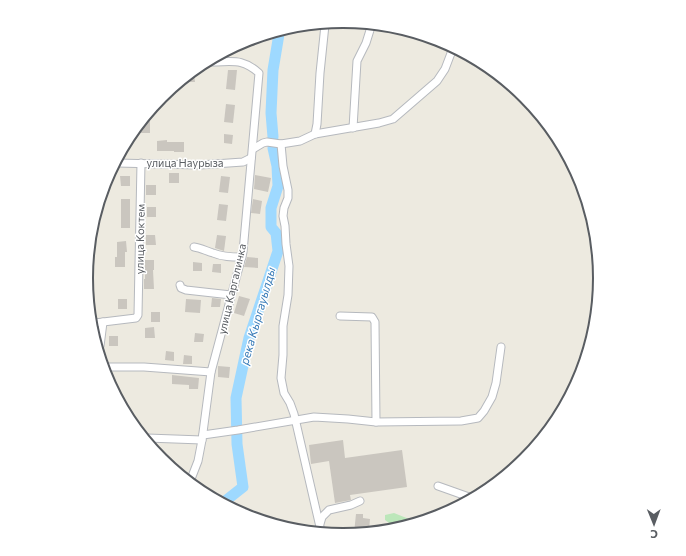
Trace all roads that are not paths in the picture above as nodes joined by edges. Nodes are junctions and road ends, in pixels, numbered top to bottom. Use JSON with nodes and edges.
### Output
{"nodes":[{"id":1,"x":325,"y":29,"type":"edge"},
{"id":2,"x":370,"y":30,"type":"edge"},
{"id":3,"x":451,"y":53,"type":"edge"},
{"id":4,"x":216,"y":62,"type":"edge"},
{"id":5,"x":353,"y":128,"type":"junction"},
{"id":6,"x":315,"y":134,"type":"junction"},
{"id":7,"x":281,"y":144,"type":"junction"},
{"id":8,"x":253,"y":149,"type":"junction"},
{"id":9,"x":251,"y":158,"type":"junction"},
{"id":10,"x":121,"y":163,"type":"edge"},
{"id":11,"x":141,"y":163,"type":"junction"},
{"id":12,"x":194,"y":247,"type":"dead end"},
{"id":13,"x":242,"y":257,"type":"junction"},
{"id":14,"x":180,"y":285,"type":"dead end"},
{"id":15,"x":231,"y":295,"type":"junction"},
{"id":16,"x":340,"y":316,"type":"dead end"},
{"id":17,"x":103,"y":322,"type":"junction"},
{"id":18,"x":97,"y":323,"type":"edge"},
{"id":19,"x":101,"y":339,"type":"edge"},
{"id":20,"x":501,"y":347,"type":"dead end"},
{"id":21,"x":109,"y":367,"type":"edge"},
{"id":22,"x":212,"y":372,"type":"junction"},
{"id":23,"x":296,"y":419,"type":"junction"},
{"id":24,"x":376,"y":422,"type":"junction"},
{"id":25,"x":203,"y":437,"type":"junction"},
{"id":26,"x":151,"y":438,"type":"edge"},
{"id":27,"x":192,"y":477,"type":"edge"},
{"id":28,"x":438,"y":486,"type":"dead end"},
{"id":29,"x":466,"y":496,"type":"edge"},
{"id":30,"x":360,"y":501,"type":"dead end"},
{"id":31,"x":319,"y":527,"type":"edge"},
{"id":32,"x":320,"y":527,"type":"edge"}],
"edges":[{"from":1,"to":6,"type":"street"},
{"from":2,"to":5,"type":"street"},
{"from":3,"to":5,"type":"street"},
{"from":4,"to":8,"type":"street","name":"улица Каргалинка"},
{"from":5,"to":6,"type":"street"},
{"from":6,"to":7,"type":"street"},
{"from":7,"to":8,"type":"street"},
{"from":7,"to":23,"type":"street"},
{"from":8,"to":9,"type":"street","name":"улица Каргалинка"},
{"from":9,"to":11,"type":"street","name":"улица Наурыза"},
{"from":9,"to":13,"type":"street","name":"улица Каргалинка"},
{"from":10,"to":11,"type":"street","name":"улица Наурыза"},
{"from":11,"to":17,"type":"street","name":"улица Коктем"},
{"from":12,"to":13,"type":"street"},
{"from":13,"to":15,"type":"street","name":"улица Каргалинка"},
{"from":14,"to":15,"type":"street"},
{"from":15,"to":22,"type":"street","name":"улица Каргалинка"},
{"from":16,"to":24,"type":"street"},
{"from":17,"to":18,"type":"street"},
{"from":17,"to":19,"type":"street"},
{"from":20,"to":24,"type":"street"},
{"from":21,"to":22,"type":"street"},
{"from":22,"to":25,"type":"street","name":"улица Каргалинка"},
{"from":23,"to":24,"type":"street"},
{"from":23,"to":25,"type":"street"},
{"from":23,"to":31,"type":"street"},
{"from":25,"to":26,"type":"street"},
{"from":25,"to":27,"type":"street","name":"улица Каргалинка"},
{"from":28,"to":29,"type":"street"},
{"from":30,"to":32,"type":"street"}]}
